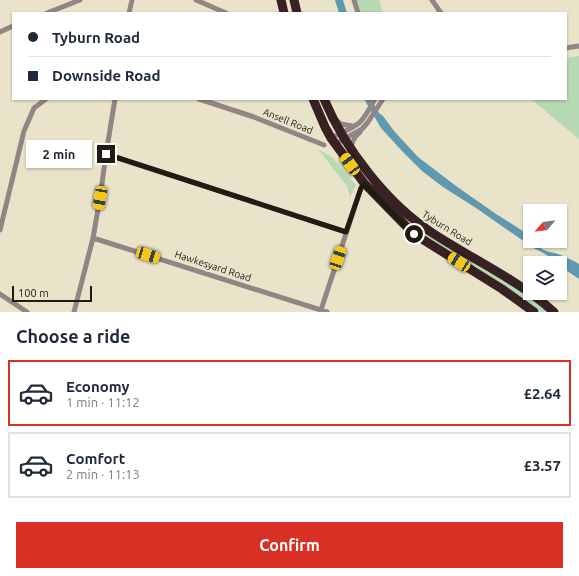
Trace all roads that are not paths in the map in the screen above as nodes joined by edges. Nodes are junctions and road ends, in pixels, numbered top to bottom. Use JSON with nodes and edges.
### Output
{"nodes":[{"id":1,"x":80,"y":0,"type":"edge"},
{"id":2,"x":132,"y":0,"type":"edge"},
{"id":3,"x":196,"y":0,"type":"edge"},
{"id":4,"x":281,"y":0,"type":"edge"},
{"id":5,"x":294,"y":0,"type":"edge"},
{"id":6,"x":354,"y":0,"type":"edge"},
{"id":7,"x":432,"y":0,"type":"edge"},
{"id":8,"x":50,"y":12,"type":"edge"},
{"id":9,"x":129,"y":12,"type":"edge"},
{"id":10,"x":224,"y":12,"type":"edge"},
{"id":11,"x":284,"y":12,"type":"edge"},
{"id":12,"x":297,"y":12,"type":"edge"},
{"id":13,"x":358,"y":12,"type":"edge"},
{"id":14,"x":440,"y":12,"type":"edge"},
{"id":15,"x":12,"y":26,"type":"edge"},
{"id":16,"x":0,"y":32,"type":"edge"},
{"id":17,"x":579,"y":46,"type":"edge"},
{"id":18,"x":567,"y":48,"type":"edge"},
{"id":19,"x":45,"y":100,"type":"edge"},
{"id":20,"x":115,"y":100,"type":"edge"},
{"id":21,"x":202,"y":100,"type":"edge"},
{"id":22,"x":313,"y":100,"type":"edge"},
{"id":23,"x":324,"y":100,"type":"edge"},
{"id":24,"x":374,"y":100,"type":"edge"},
{"id":25,"x":382,"y":101,"type":"edge"},
{"id":26,"x":332,"y":117,"type":"junction"},
{"id":27,"x":352,"y":126,"type":"junction"},
{"id":28,"x":362,"y":129,"type":"junction"},
{"id":29,"x":343,"y":136,"type":"junction"},
{"id":30,"x":333,"y":141,"type":"junction"},
{"id":31,"x":324,"y":145,"type":"dead end"},
{"id":32,"x":350,"y":148,"type":"junction"},
{"id":33,"x":106,"y":154,"type":"junction"},
{"id":34,"x":364,"y":184,"type":"junction"},
{"id":35,"x":0,"y":230,"type":"edge"},
{"id":36,"x":346,"y":232,"type":"junction"},
{"id":37,"x":93,"y":238,"type":"junction"},
{"id":38,"x":0,"y":294,"type":"edge"},
{"id":39,"x":321,"y":310,"type":"junction"},
{"id":40,"x":27,"y":312,"type":"edge"},
{"id":41,"x":74,"y":312,"type":"edge"},
{"id":42,"x":327,"y":312,"type":"edge"},
{"id":43,"x":534,"y":312,"type":"edge"},
{"id":44,"x":554,"y":312,"type":"edge"}],
"edges":[{"from":1,"to":8,"type":"street"},
{"from":2,"to":9,"type":"street"},
{"from":3,"to":10,"type":"street"},
{"from":4,"to":11,"type":"highway"},
{"from":5,"to":12,"type":"highway"},
{"from":6,"to":13,"type":"street"},
{"from":7,"to":14,"type":"street"},
{"from":15,"to":16,"type":"street"},
{"from":17,"to":18,"type":"street"},
{"from":19,"to":35,"type":"street"},
{"from":20,"to":33,"type":"street"},
{"from":21,"to":31,"type":"street","name":"Ansell Road"},
{"from":22,"to":30,"type":"highway"},
{"from":23,"to":26,"type":"highway","name":"Tyburn Road"},
{"from":24,"to":27,"type":"street"},
{"from":25,"to":28,"type":"street"},
{"from":26,"to":27,"type":"street"},
{"from":26,"to":29,"type":"highway","name":"Tyburn Road"},
{"from":27,"to":29,"type":"street"},
{"from":28,"to":29,"type":"street"},
{"from":28,"to":32,"type":"street"},
{"from":29,"to":30,"type":"street"},
{"from":29,"to":32,"type":"highway","name":"Tyburn Road"},
{"from":30,"to":34,"type":"highway"},
{"from":32,"to":44,"type":"highway","name":"Tyburn Road"},
{"from":33,"to":36,"type":"street"},
{"from":33,"to":37,"type":"street"},
{"from":34,"to":36,"type":"street"},
{"from":34,"to":43,"type":"highway"},
{"from":36,"to":39,"type":"street"},
{"from":37,"to":39,"type":"street","name":"Hawkesyard Road"},
{"from":37,"to":41,"type":"street"},
{"from":38,"to":40,"type":"street"},
{"from":39,"to":42,"type":"street","name":"Hawkesyard Road"}]}
